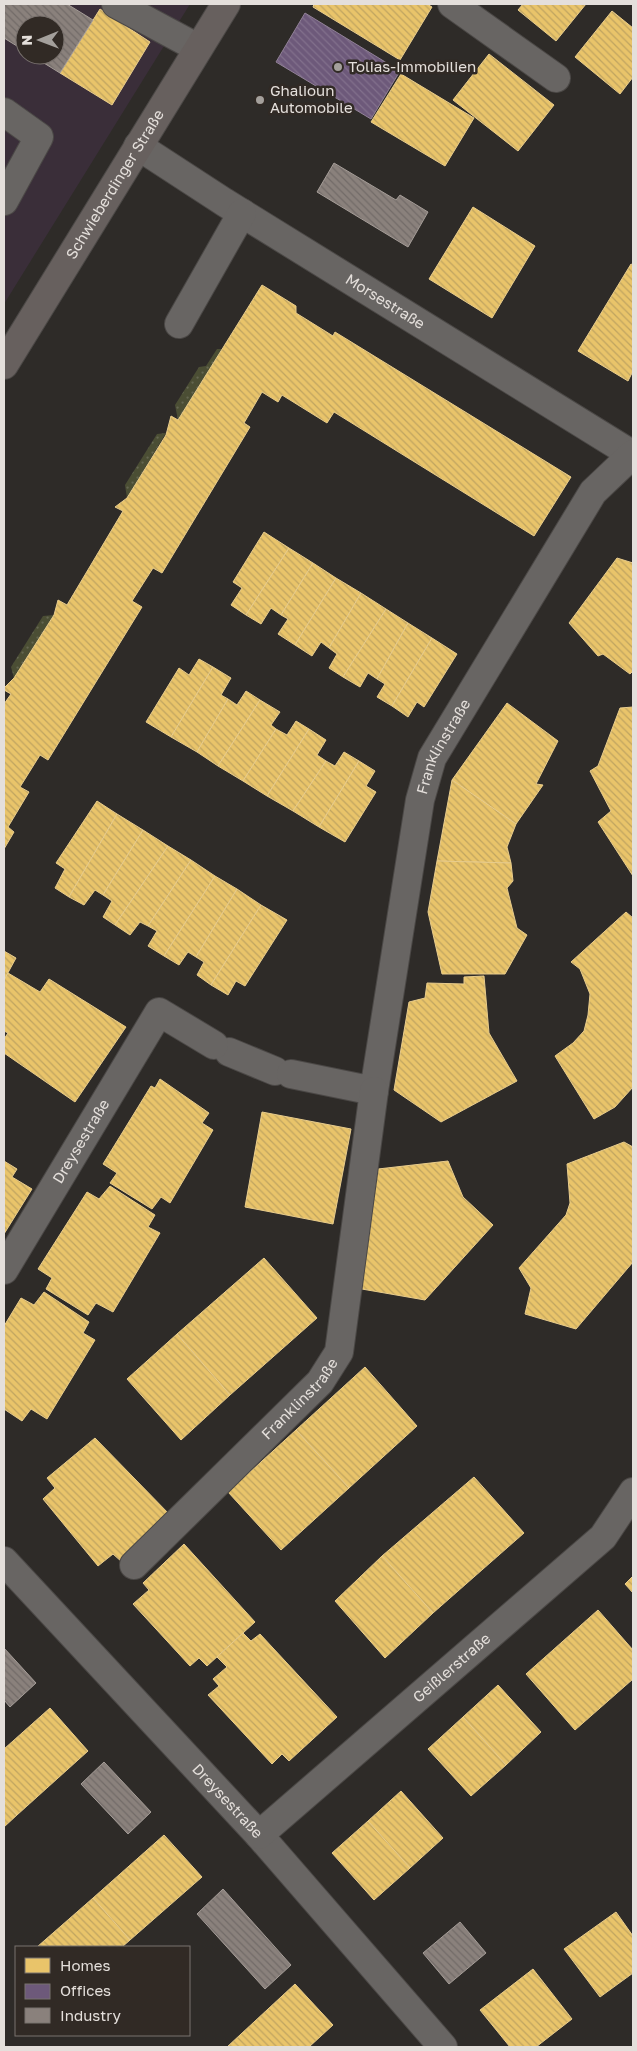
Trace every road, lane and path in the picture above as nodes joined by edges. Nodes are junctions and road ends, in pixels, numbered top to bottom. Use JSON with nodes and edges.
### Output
{"nodes":[{"id":1,"x":116,"y":4,"type":"edge"},
{"id":2,"x":226,"y":4,"type":"edge"},
{"id":3,"x":452,"y":4,"type":"edge"},
{"id":4,"x":198,"y":48,"type":"junction"},
{"id":5,"x":556,"y":78,"type":"dead end"},
{"id":6,"x":4,"y":112,"type":"edge"},
{"id":7,"x":138,"y":146,"type":"junction"},
{"id":8,"x":4,"y":201,"type":"edge"},
{"id":9,"x":242,"y":213,"type":"junction"},
{"id":10,"x":178,"y":324,"type":"dead end"},
{"id":11,"x":4,"y":365,"type":"edge"},
{"id":12,"x":633,"y":454,"type":"edge"},
{"id":13,"x":374,"y":1091,"type":"junction"},
{"id":14,"x":4,"y":1270,"type":"edge"},
{"id":15,"x":633,"y":1492,"type":"edge"},
{"id":16,"x":4,"y":1561,"type":"edge"},
{"id":17,"x":134,"y":1565,"type":"dead end"},
{"id":18,"x":260,"y":1835,"type":"junction"},
{"id":19,"x":443,"y":2047,"type":"edge"}],
"edges":[{"from":1,"to":4,"type":"street"},
{"from":2,"to":4,"type":"main road","name":"Schwieberdinger Straße"},
{"from":3,"to":5,"type":"street"},
{"from":4,"to":7,"type":"main road","name":"Schwieberdinger Straße"},
{"from":6,"to":8,"type":"street"},
{"from":7,"to":9,"type":"street","name":"Morsestraße"},
{"from":7,"to":11,"type":"main road","name":"Schwieberdinger Straße"},
{"from":9,"to":10,"type":"street"},
{"from":9,"to":12,"type":"street","name":"Morsestraße"},
{"from":12,"to":13,"type":"street","name":"Franklinstraße"},
{"from":13,"to":14,"type":"street","name":"Dreysestraße"},
{"from":13,"to":17,"type":"street","name":"Franklinstraße"},
{"from":15,"to":18,"type":"street","name":"Geißlerstraße"},
{"from":16,"to":18,"type":"street","name":"Dreysestraße"},
{"from":18,"to":19,"type":"street","name":"Dreysestraße"}]}
